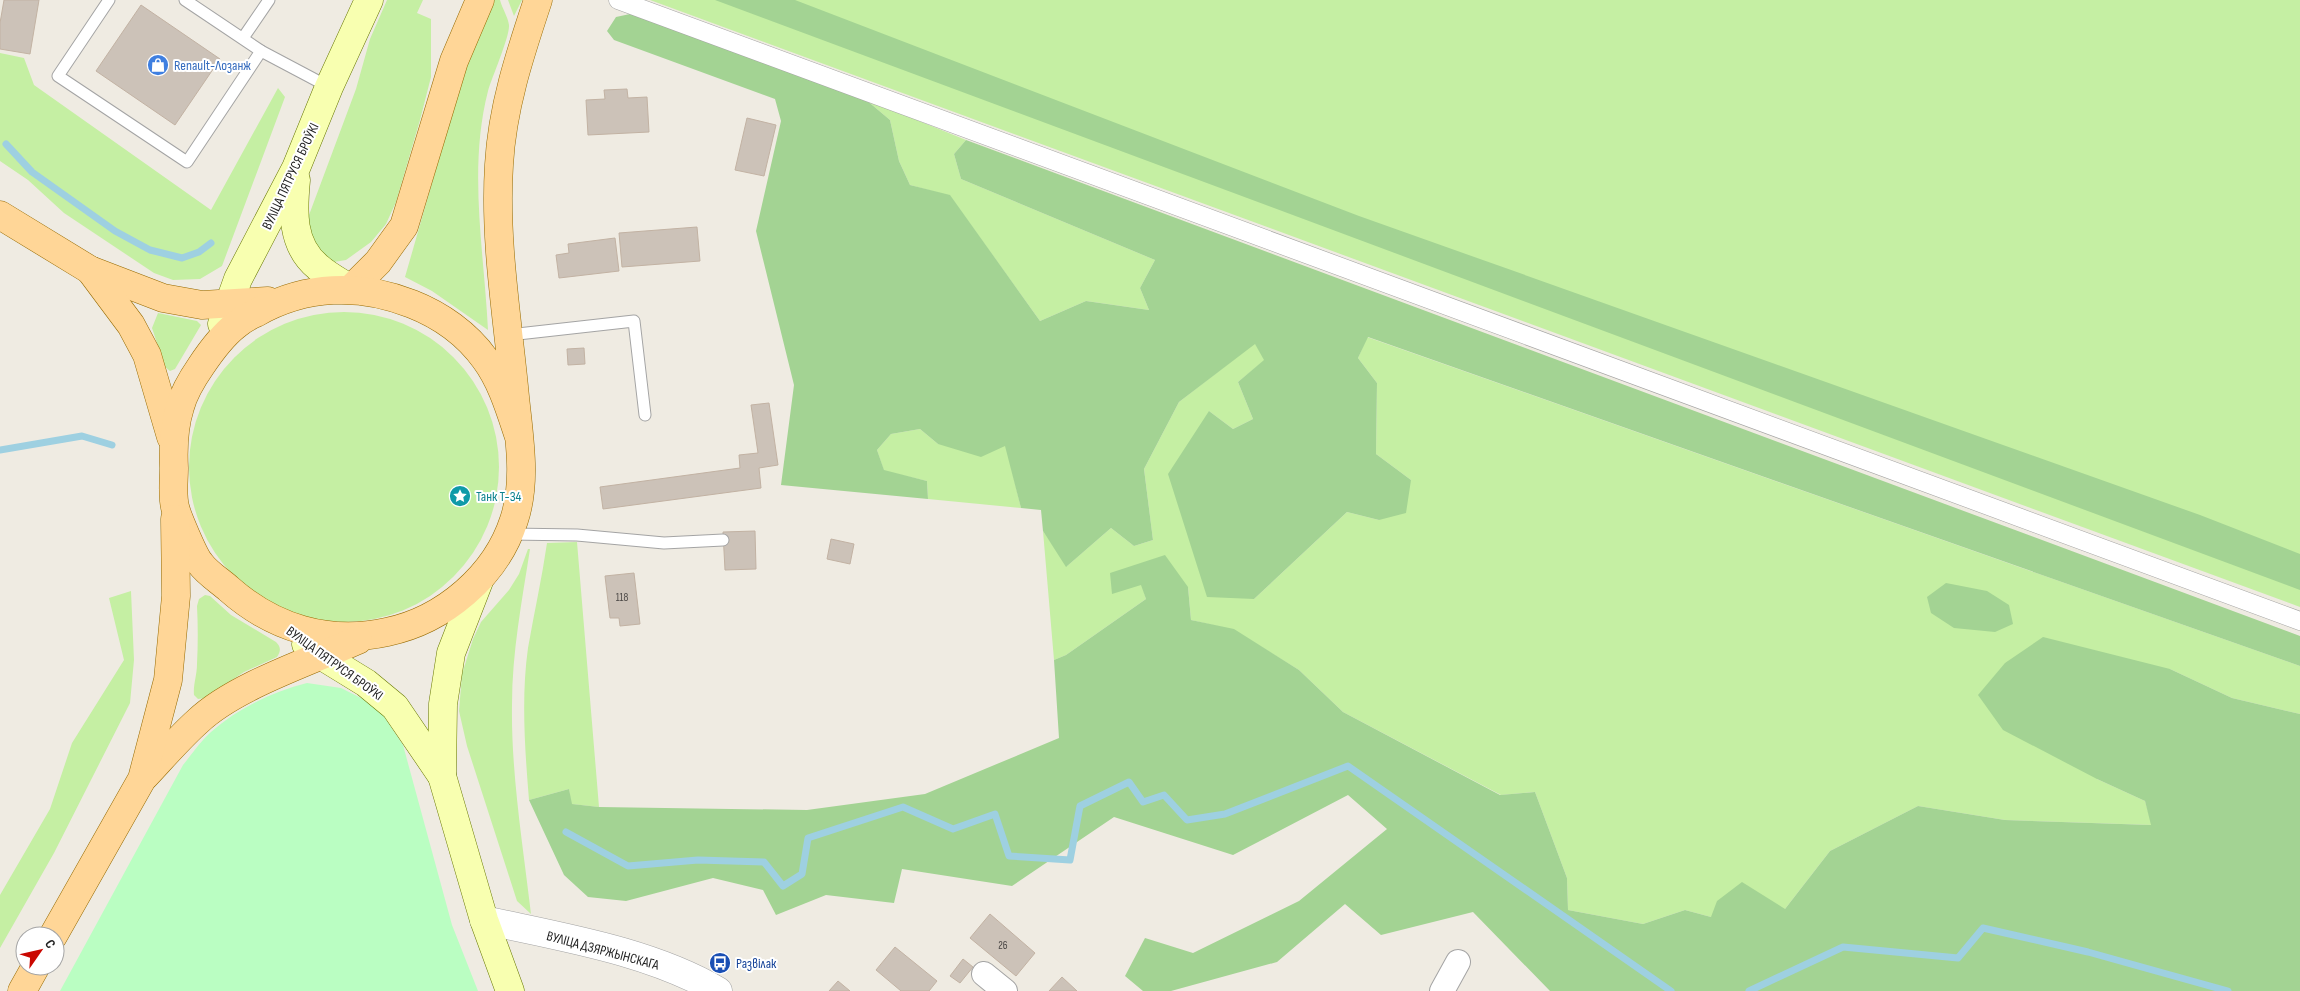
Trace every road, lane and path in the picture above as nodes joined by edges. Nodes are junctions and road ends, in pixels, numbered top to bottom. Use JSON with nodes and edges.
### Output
{"nodes":[{"id":1,"x":109,"y":0,"type":"edge"},
{"id":2,"x":185,"y":0,"type":"edge"},
{"id":3,"x":269,"y":0,"type":"edge"},
{"id":4,"x":369,"y":0,"type":"edge"},
{"id":5,"x":480,"y":0,"type":"edge"},
{"id":6,"x":538,"y":0,"type":"edge"},
{"id":7,"x":618,"y":0,"type":"edge"},
{"id":8,"x":243,"y":38,"type":"junction"},
{"id":9,"x":261,"y":51,"type":"junction"},
{"id":10,"x":330,"y":87,"type":"junction"},
{"id":11,"x":296,"y":168,"type":"junction"},
{"id":12,"x":0,"y":215,"type":"edge"},
{"id":13,"x":90,"y":270,"type":"junction"},
{"id":14,"x":351,"y":289,"type":"junction"},
{"id":15,"x":277,"y":300,"type":"junction"},
{"id":16,"x":229,"y":305,"type":"junction"},
{"id":17,"x":509,"y":335,"type":"junction"},
{"id":18,"x":211,"y":351,"type":"junction"},
{"id":19,"x":645,"y":416,"type":"dead end"},
{"id":20,"x":519,"y":437,"type":"junction"},
{"id":21,"x":173,"y":445,"type":"junction"},
{"id":22,"x":174,"y":507,"type":"junction"},
{"id":23,"x":508,"y":534,"type":"junction"},
{"id":24,"x":724,"y":540,"type":"dead end"},
{"id":25,"x":479,"y":581,"type":"junction"},
{"id":26,"x":2300,"y":621,"type":"edge"},
{"id":27,"x":280,"y":624,"type":"junction"},
{"id":28,"x":368,"y":636,"type":"junction"},
{"id":29,"x":322,"y":656,"type":"junction"},
{"id":30,"x":442,"y":776,"type":"junction"},
{"id":31,"x":142,"y":779,"type":"junction"},
{"id":32,"x":484,"y":920,"type":"junction"},
{"id":33,"x":59,"y":926,"type":"edge"},
{"id":34,"x":1458,"y":962,"type":"dead end"},
{"id":35,"x":984,"y":974,"type":"dead end"},
{"id":36,"x":30,"y":976,"type":"edge"},
{"id":37,"x":22,"y":991,"type":"edge"},
{"id":38,"x":510,"y":991,"type":"edge"},
{"id":39,"x":718,"y":991,"type":"edge"},
{"id":40,"x":1005,"y":991,"type":"edge"},
{"id":41,"x":1442,"y":991,"type":"edge"}],
"edges":[{"from":1,"to":9,"type":"lane"},
{"from":2,"to":8,"type":"lane"},
{"from":3,"to":8,"type":"lane"},
{"from":4,"to":10,"type":"main road","name":"ВУЛІЦА ПЯТРУСЯ БРОЎКІ"},
{"from":5,"to":14,"type":"main road"},
{"from":6,"to":17,"type":"main road"},
{"from":7,"to":26,"type":"street"},
{"from":8,"to":9,"type":"lane"},
{"from":9,"to":10,"type":"lane"},
{"from":10,"to":11,"type":"main road","name":"ВУЛІЦА ПЯТРУСЯ БРОЎКІ"},
{"from":11,"to":14,"type":"main road"},
{"from":11,"to":16,"type":"main road","name":"ВУЛІЦА ПЯТРУСЯ БРОЎКІ"},
{"from":12,"to":13,"type":"main road"},
{"from":13,"to":16,"type":"main road"},
{"from":13,"to":21,"type":"main road"},
{"from":14,"to":15,"type":"main road"},
{"from":14,"to":20,"type":"main road"},
{"from":15,"to":16,"type":"main road"},
{"from":15,"to":18,"type":"main road"},
{"from":16,"to":18,"type":"main road","name":"ВУЛІЦА ПЯТРУСЯ БРОЎКІ"},
{"from":17,"to":19,"type":"lane"},
{"from":17,"to":20,"type":"main road"},
{"from":18,"to":21,"type":"main road"},
{"from":20,"to":23,"type":"main road"},
{"from":21,"to":22,"type":"main road"},
{"from":22,"to":27,"type":"main road"},
{"from":22,"to":31,"type":"main road"},
{"from":23,"to":24,"type":"lane"},
{"from":23,"to":25,"type":"main road"},
{"from":25,"to":28,"type":"main road"},
{"from":25,"to":30,"type":"main road","name":"ВУЛІЦА ПЯТРУСЯ БРОЎКІ"},
{"from":27,"to":28,"type":"main road"},
{"from":27,"to":29,"type":"main road","name":"ВУЛІЦА ПЯТРУСЯ БРОЎКІ"},
{"from":28,"to":29,"type":"main road"},
{"from":29,"to":30,"type":"main road","name":"ВУЛІЦА ПЯТРУСЯ БРОЎКІ"},
{"from":29,"to":31,"type":"main road"},
{"from":30,"to":32,"type":"main road","name":"ВУЛІЦА ПЯТРУСЯ БРОЎКІ"},
{"from":31,"to":33,"type":"main road"},
{"from":32,"to":38,"type":"main road","name":"ВУЛІЦА ПЯТРУСЯ БРОЎКІ"},
{"from":32,"to":39,"type":"street","name":"ВУЛІЦА ДЗЯРЖЫНСКАГА"},
{"from":34,"to":41,"type":"street"},
{"from":35,"to":40,"type":"street"},
{"from":36,"to":37,"type":"main road"}]}
